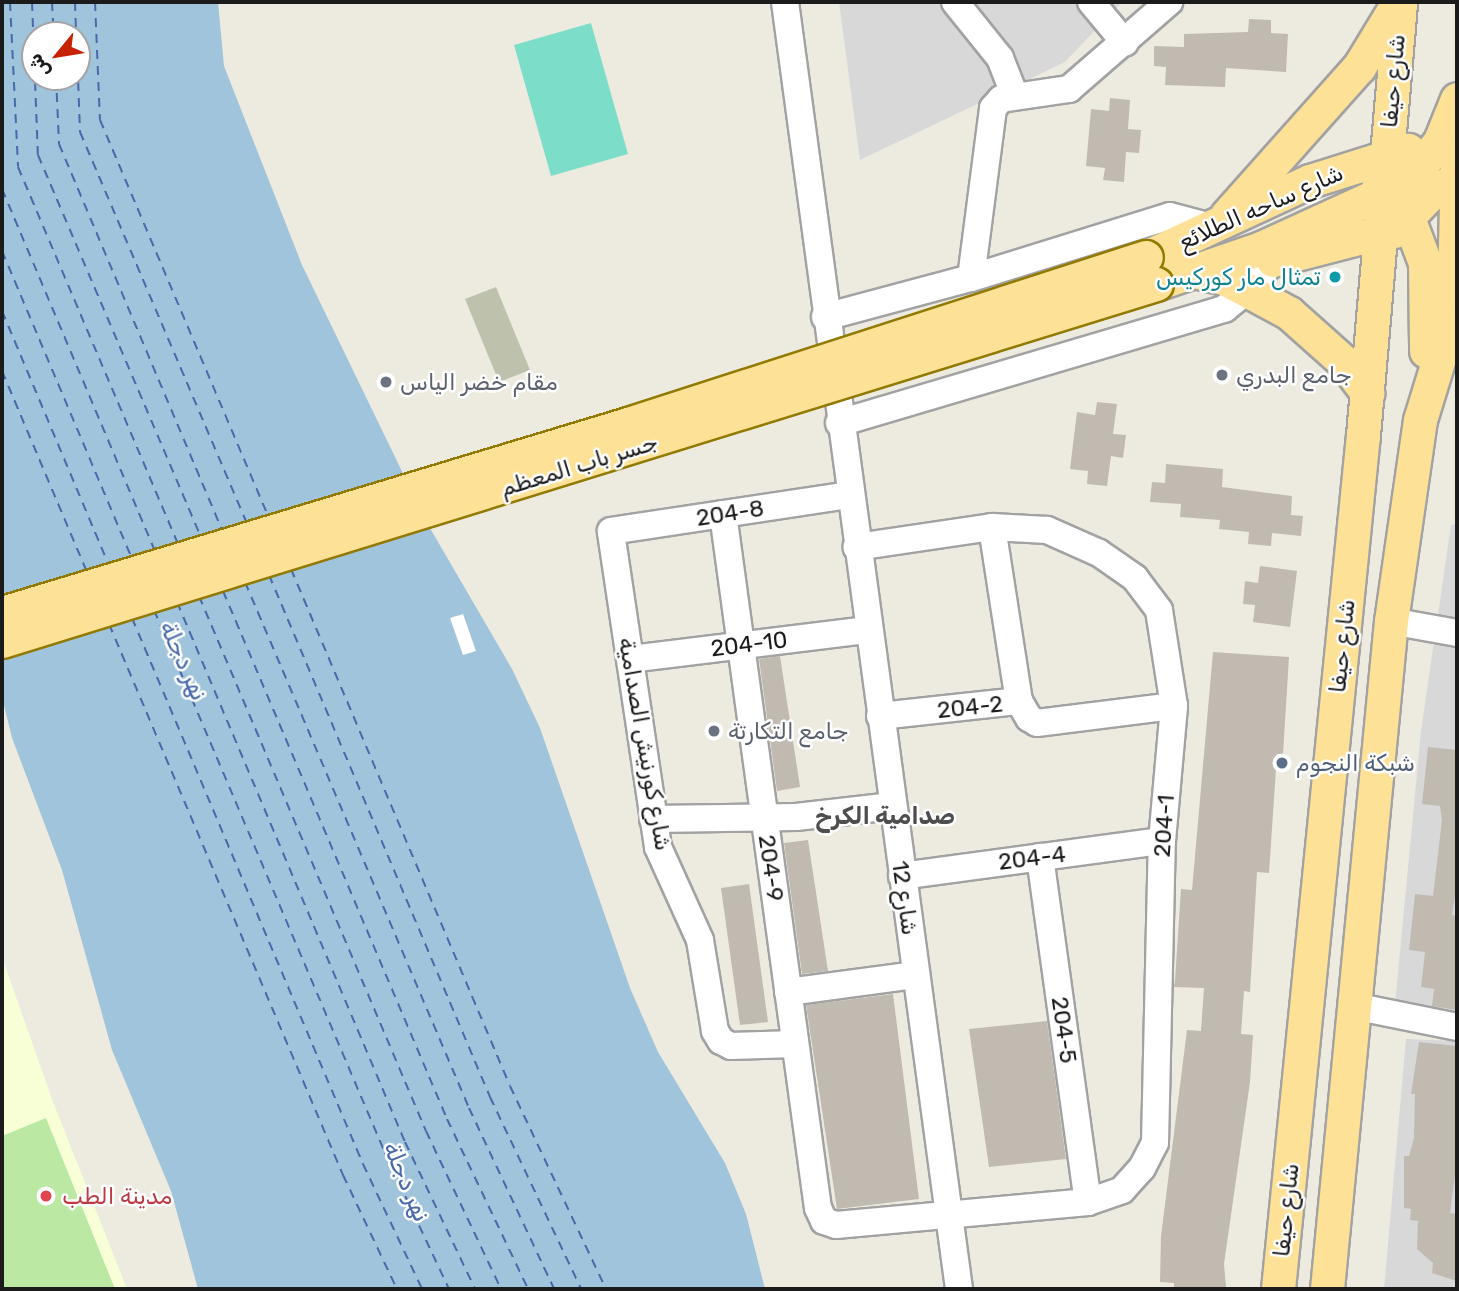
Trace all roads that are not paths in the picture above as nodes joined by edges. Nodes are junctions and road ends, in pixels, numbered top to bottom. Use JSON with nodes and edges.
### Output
{"nodes":[{"id":1,"x":785,"y":2,"type":"edge"},
{"id":2,"x":955,"y":2,"type":"edge"},
{"id":3,"x":1091,"y":2,"type":"edge"},
{"id":4,"x":1169,"y":2,"type":"edge"},
{"id":5,"x":1398,"y":2,"type":"edge"},
{"id":6,"x":1125,"y":43,"type":"junction"},
{"id":7,"x":1395,"y":69,"type":"junction"},
{"id":8,"x":1015,"y":96,"type":"junction"},
{"id":9,"x":1457,"y":99,"type":"edge"},
{"id":10,"x":1449,"y":172,"type":"edge"},
{"id":11,"x":1393,"y":202,"type":"junction"},
{"id":12,"x":1215,"y":228,"type":"junction"},
{"id":13,"x":1278,"y":249,"type":"junction"},
{"id":14,"x":1151,"y":271,"type":"junction"},
{"id":15,"x":1198,"y":272,"type":"junction"},
{"id":16,"x":971,"y":278,"type":"junction"},
{"id":17,"x":1251,"y":290,"type":"junction"},
{"id":18,"x":825,"y":317,"type":"junction"},
{"id":19,"x":1457,"y":363,"type":"edge"},
{"id":20,"x":1367,"y":393,"type":"junction"},
{"id":21,"x":1420,"y":420,"type":"junction"},
{"id":22,"x":839,"y":423,"type":"junction"},
{"id":23,"x":849,"y":495,"type":"junction"},
{"id":24,"x":723,"y":514,"type":"junction"},
{"id":25,"x":992,"y":527,"type":"junction"},
{"id":26,"x":611,"y":531,"type":"joint"},
{"id":27,"x":856,"y":547,"type":"junction"},
{"id":28,"x":2,"y":613,"type":"edge"},
{"id":29,"x":1391,"y":621,"type":"junction"},
{"id":30,"x":867,"y":630,"type":"junction"},
{"id":31,"x":1457,"y":633,"type":"edge"},
{"id":32,"x":2,"y":641,"type":"edge"},
{"id":33,"x":741,"y":645,"type":"junction"},
{"id":34,"x":630,"y":659,"type":"junction"},
{"id":35,"x":1019,"y":701,"type":"junction"},
{"id":36,"x":1174,"y":706,"type":"junction"},
{"id":37,"x":880,"y":716,"type":"junction"},
{"id":38,"x":892,"y":806,"type":"junction"},
{"id":39,"x":764,"y":817,"type":"junction"},
{"id":40,"x":653,"y":819,"type":"junction"},
{"id":41,"x":1162,"y":841,"type":"junction"},
{"id":42,"x":1040,"y":857,"type":"junction"},
{"id":43,"x":902,"y":876,"type":"junction"},
{"id":44,"x":916,"y":975,"type":"junction"},
{"id":45,"x":788,"y":992,"type":"junction"},
{"id":46,"x":1354,"y":1006,"type":"junction"},
{"id":47,"x":1457,"y":1027,"type":"edge"},
{"id":48,"x":795,"y":1044,"type":"junction"},
{"id":49,"x":1088,"y":1202,"type":"junction"},
{"id":50,"x":948,"y":1213,"type":"junction"},
{"id":51,"x":824,"y":1221,"type":"joint"},
{"id":52,"x":959,"y":1289,"type":"edge"},
{"id":53,"x":1278,"y":1289,"type":"edge"},
{"id":54,"x":1327,"y":1289,"type":"edge"}],
"edges":[{"from":1,"to":18,"type":"street","name":"شارع 12"},
{"from":2,"to":8,"type":"street"},
{"from":3,"to":6,"type":"street"},
{"from":4,"to":6,"type":"street"},
{"from":5,"to":7,"type":"main road","name":"شارع حيفا"},
{"from":5,"to":12,"type":"main road"},
{"from":6,"to":8,"type":"street"},
{"from":7,"to":10,"type":"main road"},
{"from":7,"to":11,"type":"main road","name":"شارع حيفا"},
{"from":8,"to":16,"type":"street"},
{"from":9,"to":10,"type":"main road"},
{"from":10,"to":11,"type":"main road","name":"شارع ساحه الطلائع"},
{"from":10,"to":11,"type":"main road","name":"شارع ساحه الطلائع"},
{"from":10,"to":21,"type":"main road","name":"شارع حيفا"},
{"from":11,"to":12,"type":"main road","name":"شارع ساحه الطلائع"},
{"from":11,"to":13,"type":"main road","name":"شارع ساحه الطلائع"},
{"from":11,"to":20,"type":"main road","name":"شارع حيفا"},
{"from":11,"to":21,"type":"main road"},
{"from":12,"to":14,"type":"main road","name":"شارع ساحه الطلائع"},
{"from":12,"to":16,"type":"street"},
{"from":13,"to":15,"type":"main road","name":"شارع ساحه الطلائع"},
{"from":13,"to":17,"type":"street"},
{"from":14,"to":15,"type":"main road","name":"شارع ساحه الطلائع"},
{"from":14,"to":28,"type":"main road","name":"جسر باب المعظم","bridge":true},
{"from":14,"to":32,"type":"main road","name":"جسر باب المعظم","bridge":true},
{"from":15,"to":17,"type":"main road"},
{"from":16,"to":18,"type":"street"},
{"from":17,"to":20,"type":"main road"},
{"from":17,"to":22,"type":"street"},
{"from":18,"to":22,"type":"street","name":"شارع 12"},
{"from":19,"to":21,"type":"main road"},
{"from":20,"to":53,"type":"main road","name":"شارع حيفا"},
{"from":21,"to":29,"type":"main road","name":"شارع حيفا"},
{"from":22,"to":23,"type":"street","name":"شارع 12"},
{"from":23,"to":24,"type":"street","name":"204-8"},
{"from":23,"to":27,"type":"street","name":"شارع 12"},
{"from":24,"to":26,"type":"street","name":"204-8"},
{"from":24,"to":33,"type":"street","name":"204-9"},
{"from":25,"to":27,"type":"street","name":"204-1"},
{"from":25,"to":35,"type":"street"},
{"from":25,"to":36,"type":"street","name":"204-1"},
{"from":26,"to":34,"type":"street","name":"شارع كورنيش الصدامية"},
{"from":27,"to":30,"type":"street","name":"شارع 12"},
{"from":29,"to":31,"type":"street"},
{"from":29,"to":46,"type":"main road","name":"شارع حيفا"},
{"from":30,"to":33,"type":"street","name":"204-10"},
{"from":30,"to":37,"type":"street","name":"شارع 12"},
{"from":33,"to":34,"type":"street","name":"204-10"},
{"from":33,"to":39,"type":"street","name":"204-9"},
{"from":34,"to":40,"type":"street","name":"شارع كورنيش الصدامية"},
{"from":35,"to":36,"type":"street","name":"204-2"},
{"from":35,"to":37,"type":"street","name":"204-2"},
{"from":36,"to":41,"type":"street","name":"204-1"},
{"from":37,"to":38,"type":"street","name":"شارع 12"},
{"from":38,"to":39,"type":"street"},
{"from":38,"to":43,"type":"street","name":"شارع 12"},
{"from":39,"to":40,"type":"street"},
{"from":39,"to":45,"type":"street","name":"204-9"},
{"from":40,"to":48,"type":"street","name":"شارع كورنيش الصدامية"},
{"from":41,"to":42,"type":"street","name":"204-4"},
{"from":41,"to":49,"type":"street","name":"204-1"},
{"from":42,"to":43,"type":"street","name":"204-4"},
{"from":42,"to":49,"type":"street","name":"204-5"},
{"from":43,"to":44,"type":"street","name":"شارع 12"},
{"from":44,"to":45,"type":"street"},
{"from":44,"to":50,"type":"street","name":"شارع 12"},
{"from":45,"to":48,"type":"street","name":"204-9"},
{"from":46,"to":47,"type":"street"},
{"from":46,"to":54,"type":"main road","name":"شارع حيفا"},
{"from":48,"to":51,"type":"street","name":"204-9"},
{"from":49,"to":50,"type":"street","name":"204-1"},
{"from":50,"to":51,"type":"street","name":"204-1"},
{"from":50,"to":52,"type":"street","name":"شارع 12"}]}
